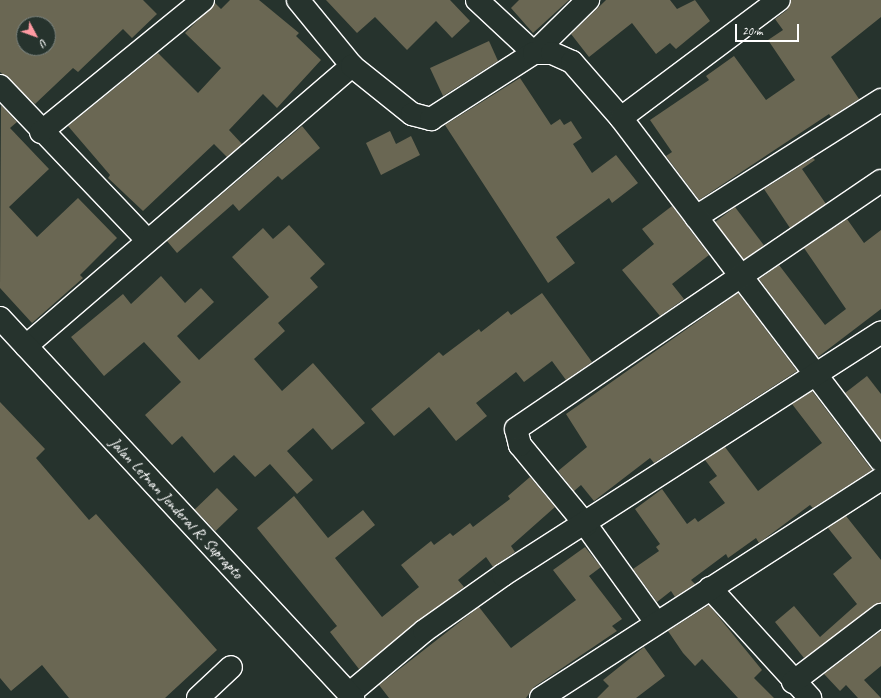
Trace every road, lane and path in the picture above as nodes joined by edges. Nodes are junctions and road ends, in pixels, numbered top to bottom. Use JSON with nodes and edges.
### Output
{"nodes":[{"id":1,"x":203,"y":0,"type":"edge"},
{"id":2,"x":298,"y":0,"type":"edge"},
{"id":3,"x":478,"y":0,"type":"edge"},
{"id":4,"x":588,"y":0,"type":"edge"},
{"id":5,"x":779,"y":0,"type":"edge"},
{"id":6,"x":534,"y":53,"type":"junction"},
{"id":7,"x":352,"y":66,"type":"junction"},
{"id":8,"x":0,"y":86,"type":"edge"},
{"id":9,"x":881,"y":100,"type":"edge"},
{"id":10,"x":621,"y":118,"type":"junction"},
{"id":11,"x":41,"y":132,"type":"junction"},
{"id":12,"x":881,"y":181,"type":"edge"},
{"id":13,"x":696,"y":217,"type":"junction"},
{"id":14,"x":147,"y":240,"type":"junction"},
{"id":15,"x":742,"y":275,"type":"junction"},
{"id":16,"x":0,"y":318,"type":"edge"},
{"id":17,"x":881,"y":332,"type":"edge"},
{"id":18,"x":26,"y":346,"type":"junction"},
{"id":19,"x":818,"y":373,"type":"junction"},
{"id":20,"x":881,"y":461,"type":"edge"},
{"id":21,"x":881,"y":480,"type":"edge"},
{"id":22,"x":586,"y":525,"type":"junction"},
{"id":23,"x":710,"y":588,"type":"junction"},
{"id":24,"x":881,"y":615,"type":"edge"},
{"id":25,"x":655,"y":621,"type":"junction"},
{"id":26,"x":231,"y":667,"type":"dead end"},
{"id":27,"x":794,"y":682,"type":"junction"},
{"id":28,"x":351,"y":696,"type":"edge"},
{"id":29,"x":198,"y":698,"type":"edge"},
{"id":30,"x":541,"y":698,"type":"edge"},
{"id":31,"x":810,"y":698,"type":"edge"}],
"edges":[{"from":1,"to":11,"type":"street"},
{"from":2,"to":7,"type":"street"},
{"from":3,"to":6,"type":"street"},
{"from":4,"to":6,"type":"street"},
{"from":5,"to":10,"type":"street"},
{"from":6,"to":7,"type":"street"},
{"from":6,"to":10,"type":"street"},
{"from":7,"to":14,"type":"street"},
{"from":8,"to":11,"type":"street"},
{"from":9,"to":13,"type":"street"},
{"from":10,"to":13,"type":"street"},
{"from":11,"to":14,"type":"street"},
{"from":12,"to":15,"type":"street"},
{"from":13,"to":15,"type":"street"},
{"from":14,"to":18,"type":"street"},
{"from":15,"to":19,"type":"street"},
{"from":15,"to":22,"type":"street"},
{"from":16,"to":18,"type":"street","name":"Jalan Letnan Jenderal R. Suprapto"},
{"from":17,"to":19,"type":"street"},
{"from":18,"to":28,"type":"street","name":"Jalan Letnan Jenderal R. Suprapto"},
{"from":19,"to":20,"type":"street"},
{"from":19,"to":22,"type":"street"},
{"from":21,"to":23,"type":"street"},
{"from":22,"to":25,"type":"street"},
{"from":22,"to":28,"type":"street"},
{"from":23,"to":25,"type":"street"},
{"from":23,"to":27,"type":"street"},
{"from":24,"to":27,"type":"street"},
{"from":25,"to":30,"type":"street"},
{"from":26,"to":29,"type":"street"},
{"from":27,"to":31,"type":"street"}]}
